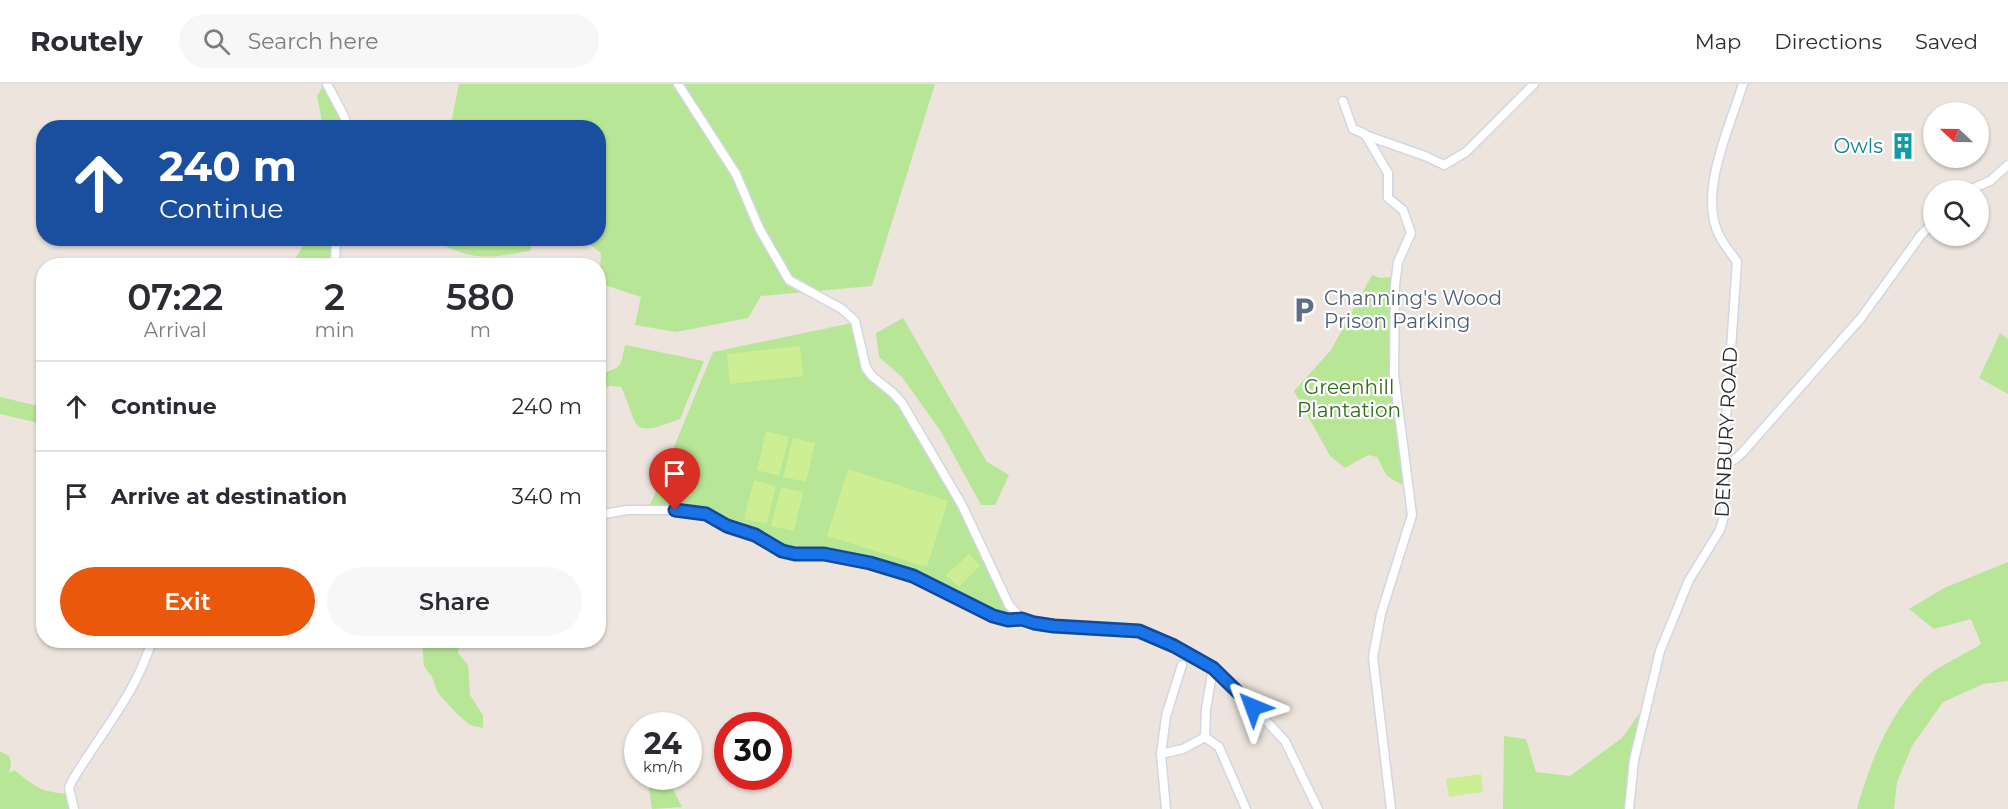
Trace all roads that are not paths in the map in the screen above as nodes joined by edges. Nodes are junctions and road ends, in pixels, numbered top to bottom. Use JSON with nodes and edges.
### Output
{"nodes":[{"id":1,"x":327,"y":84,"type":"edge"},
{"id":2,"x":678,"y":84,"type":"edge"},
{"id":3,"x":1534,"y":84,"type":"edge"},
{"id":4,"x":1743,"y":84,"type":"edge"},
{"id":5,"x":1343,"y":100,"type":"dead end"},
{"id":6,"x":345,"y":120,"type":"edge"},
{"id":7,"x":1365,"y":134,"type":"junction"},
{"id":8,"x":2008,"y":165,"type":"edge"},
{"id":9,"x":1998,"y":175,"type":"junction"},
{"id":10,"x":2008,"y":178,"type":"edge"},
{"id":11,"x":1989,"y":182,"type":"edge"},
{"id":12,"x":1923,"y":234,"type":"edge"},
{"id":13,"x":1723,"y":464,"type":"junction"},
{"id":14,"x":606,"y":514,"type":"edge"},
{"id":15,"x":1022,"y":619,"type":"junction"},
{"id":16,"x":150,"y":648,"type":"edge"},
{"id":17,"x":1182,"y":665,"type":"dead end"},
{"id":18,"x":1213,"y":668,"type":"junction"},
{"id":19,"x":1204,"y":737,"type":"junction"},
{"id":20,"x":1161,"y":754,"type":"junction"},
{"id":21,"x":74,"y":809,"type":"edge"},
{"id":22,"x":1166,"y":809,"type":"edge"},
{"id":23,"x":1246,"y":809,"type":"edge"},
{"id":24,"x":1318,"y":809,"type":"edge"},
{"id":25,"x":1391,"y":809,"type":"edge"},
{"id":26,"x":1629,"y":809,"type":"edge"}],
"edges":[{"from":1,"to":6,"type":"street"},
{"from":2,"to":15,"type":"street"},
{"from":3,"to":7,"type":"street"},
{"from":4,"to":13,"type":"street","name":"DENBURY ROAD"},
{"from":5,"to":7,"type":"street"},
{"from":7,"to":25,"type":"street"},
{"from":8,"to":9,"type":"street"},
{"from":9,"to":10,"type":"street"},
{"from":9,"to":11,"type":"street"},
{"from":12,"to":13,"type":"street"},
{"from":13,"to":26,"type":"street","name":"DENBURY ROAD"},
{"from":14,"to":15,"type":"street"},
{"from":15,"to":18,"type":"street"},
{"from":16,"to":21,"type":"street"},
{"from":17,"to":20,"type":"street"},
{"from":18,"to":19,"type":"street"},
{"from":18,"to":24,"type":"street"},
{"from":19,"to":20,"type":"street"},
{"from":19,"to":23,"type":"street"},
{"from":20,"to":22,"type":"street"}]}
